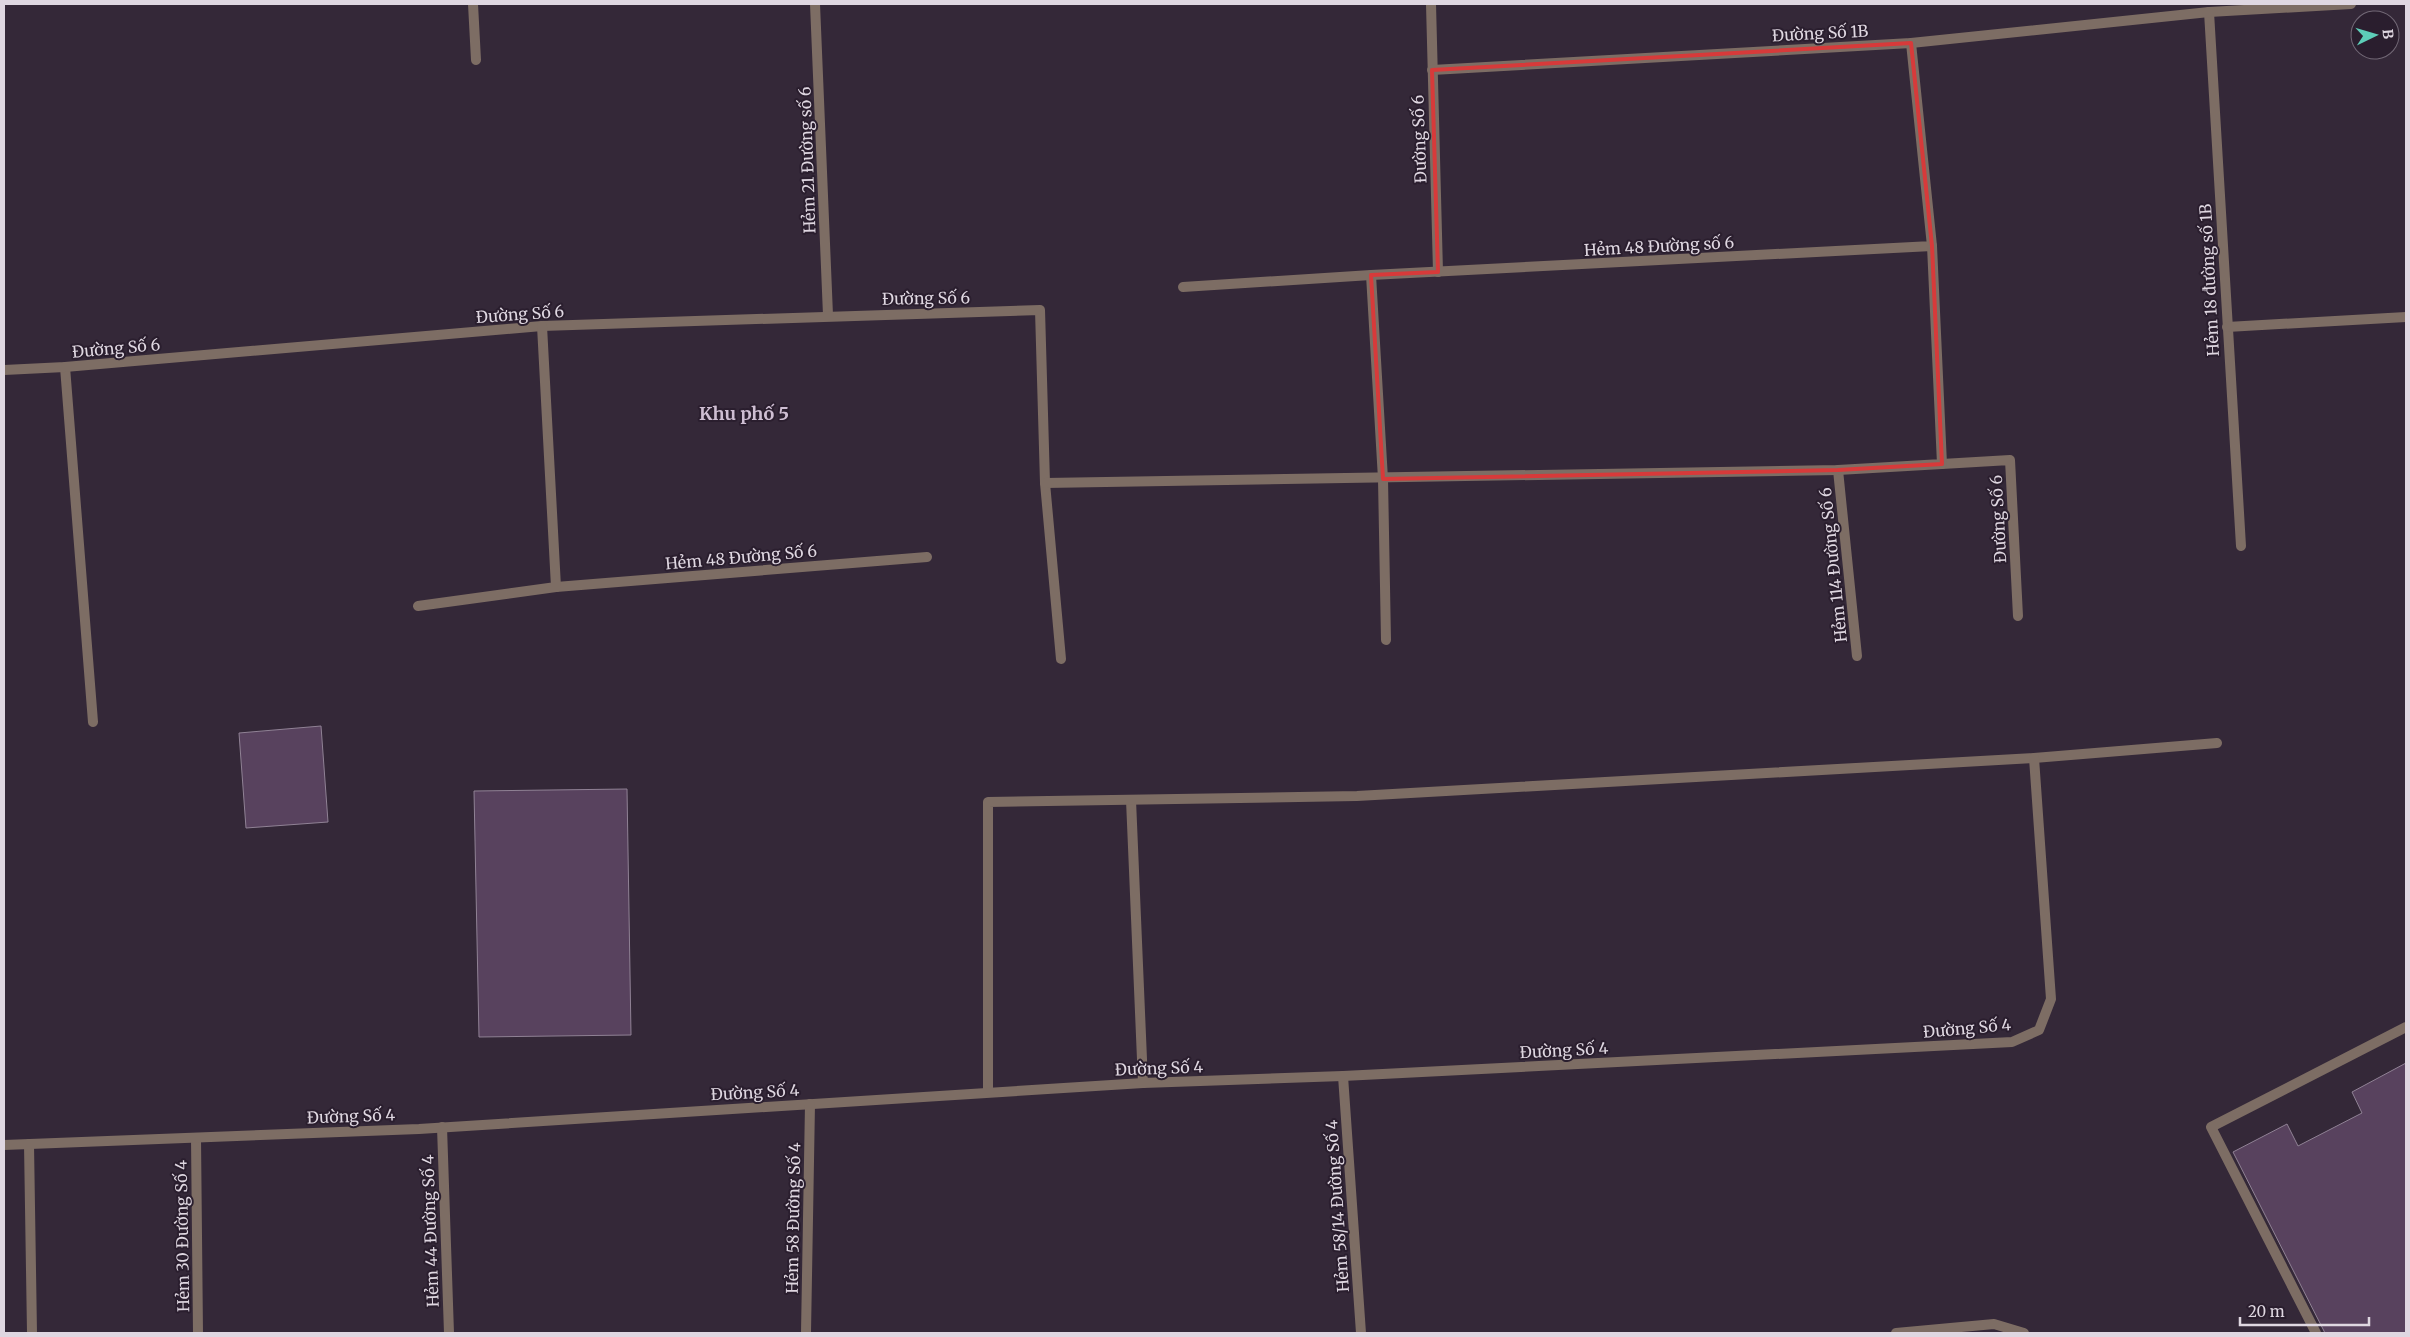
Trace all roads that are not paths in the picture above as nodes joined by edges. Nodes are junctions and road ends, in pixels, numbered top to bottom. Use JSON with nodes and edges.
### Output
{"nodes":[{"id":1,"x":472,"y":4,"type":"edge"},
{"id":2,"x":815,"y":4,"type":"edge"},
{"id":3,"x":1431,"y":4,"type":"edge"},
{"id":4,"x":2351,"y":4,"type":"edge"},
{"id":5,"x":2209,"y":12,"type":"junction"},
{"id":6,"x":1911,"y":43,"type":"junction"},
{"id":7,"x":476,"y":60,"type":"dead end"},
{"id":8,"x":1432,"y":70,"type":"junction"},
{"id":9,"x":1932,"y":246,"type":"junction"},
{"id":10,"x":1438,"y":272,"type":"junction"},
{"id":11,"x":1371,"y":275,"type":"junction"},
{"id":12,"x":1183,"y":287,"type":"dead end"},
{"id":13,"x":828,"y":315,"type":"junction"},
{"id":14,"x":2406,"y":317,"type":"edge"},
{"id":15,"x":542,"y":326,"type":"junction"},
{"id":16,"x":2226,"y":327,"type":"junction"},
{"id":17,"x":65,"y":367,"type":"junction"},
{"id":18,"x":4,"y":370,"type":"edge"},
{"id":19,"x":1942,"y":464,"type":"junction"},
{"id":20,"x":1838,"y":470,"type":"junction"},
{"id":21,"x":1383,"y":478,"type":"junction"},
{"id":22,"x":1045,"y":483,"type":"junction"},
{"id":23,"x":2241,"y":546,"type":"dead end"},
{"id":24,"x":927,"y":557,"type":"dead end"},
{"id":25,"x":556,"y":587,"type":"junction"},
{"id":26,"x":418,"y":606,"type":"dead end"},
{"id":27,"x":2018,"y":616,"type":"dead end"},
{"id":28,"x":1386,"y":640,"type":"dead end"},
{"id":29,"x":1858,"y":656,"type":"dead end"},
{"id":30,"x":1061,"y":659,"type":"dead end"},
{"id":31,"x":93,"y":722,"type":"dead end"},
{"id":32,"x":2217,"y":743,"type":"dead end"},
{"id":33,"x":2034,"y":758,"type":"junction"},
{"id":34,"x":1131,"y":800,"type":"junction"},
{"id":35,"x":2406,"y":1027,"type":"edge"},
{"id":36,"x":1343,"y":1076,"type":"junction"},
{"id":37,"x":1143,"y":1083,"type":"junction"},
{"id":38,"x":988,"y":1092,"type":"junction"},
{"id":39,"x":810,"y":1104,"type":"junction"},
{"id":40,"x":442,"y":1127,"type":"junction"},
{"id":41,"x":196,"y":1138,"type":"junction"},
{"id":42,"x":29,"y":1144,"type":"junction"},
{"id":43,"x":4,"y":1145,"type":"edge"},
{"id":44,"x":32,"y":1333,"type":"edge"},
{"id":45,"x":198,"y":1333,"type":"edge"},
{"id":46,"x":449,"y":1333,"type":"edge"},
{"id":47,"x":806,"y":1333,"type":"edge"},
{"id":48,"x":1361,"y":1333,"type":"edge"},
{"id":49,"x":1896,"y":1333,"type":"edge"},
{"id":50,"x":2024,"y":1333,"type":"edge"},
{"id":51,"x":2316,"y":1333,"type":"edge"}],
"edges":[{"from":1,"to":7,"type":"street"},
{"from":2,"to":13,"type":"street","name":"Hẻm 21 Đường số 6"},
{"from":3,"to":8,"type":"street","name":"Đường Số 6"},
{"from":4,"to":5,"type":"street"},
{"from":5,"to":6,"type":"street","name":"Đường Số 1B"},
{"from":5,"to":16,"type":"street","name":"Hẻm 18 đường số 1B"},
{"from":6,"to":8,"type":"street","name":"Đường Số 1B"},
{"from":6,"to":9,"type":"street"},
{"from":8,"to":10,"type":"street","name":"Đường Số 6"},
{"from":9,"to":10,"type":"street","name":"Hẻm 48 Đường số 6"},
{"from":9,"to":19,"type":"street"},
{"from":10,"to":11,"type":"street","name":"Hẻm 48 Đường số 6"},
{"from":11,"to":12,"type":"street","name":"Hẻm 48 Đường số 6"},
{"from":11,"to":21,"type":"street"},
{"from":13,"to":15,"type":"street","name":"Đường Số 6"},
{"from":13,"to":22,"type":"street","name":"Đường Số 6"},
{"from":14,"to":16,"type":"street"},
{"from":15,"to":17,"type":"street","name":"Đường Số 6"},
{"from":15,"to":25,"type":"street"},
{"from":16,"to":23,"type":"street","name":"Hẻm 18 đường số 1B"},
{"from":17,"to":18,"type":"street","name":"Đường Số 6"},
{"from":17,"to":31,"type":"street"},
{"from":19,"to":20,"type":"street"},
{"from":19,"to":27,"type":"street","name":"Đường Số 6"},
{"from":20,"to":21,"type":"street"},
{"from":20,"to":29,"type":"street","name":"Hẻm 114 Đường Số 6"},
{"from":21,"to":22,"type":"street"},
{"from":21,"to":28,"type":"street"},
{"from":22,"to":30,"type":"street"},
{"from":24,"to":25,"type":"street","name":"Hẻm 48 Đường Số 6"},
{"from":25,"to":26,"type":"street","name":"Hẻm 48 Đường Số 6"},
{"from":32,"to":33,"type":"street"},
{"from":33,"to":34,"type":"street"},
{"from":33,"to":36,"type":"street","name":"Đường Số 4"},
{"from":34,"to":37,"type":"street"},
{"from":34,"to":38,"type":"street"},
{"from":35,"to":51,"type":"street"},
{"from":36,"to":37,"type":"street","name":"Đường Số 4"},
{"from":36,"to":48,"type":"street","name":"Hẻm 58/14 Đường Số 4"},
{"from":37,"to":38,"type":"street","name":"Đường Số 4"},
{"from":38,"to":39,"type":"street","name":"Đường Số 4"},
{"from":39,"to":40,"type":"street","name":"Đường Số 4"},
{"from":39,"to":47,"type":"street","name":"Hẻm 58 Đường Số 4"},
{"from":40,"to":41,"type":"street","name":"Đường Số 4"},
{"from":40,"to":46,"type":"street","name":"Hẻm 44 Đường Số 4"},
{"from":41,"to":42,"type":"street","name":"Đường Số 4"},
{"from":41,"to":45,"type":"street","name":"Hẻm 30 Đường Số 4"},
{"from":42,"to":43,"type":"street","name":"Đường Số 4"},
{"from":42,"to":44,"type":"street"},
{"from":49,"to":50,"type":"street"}]}
